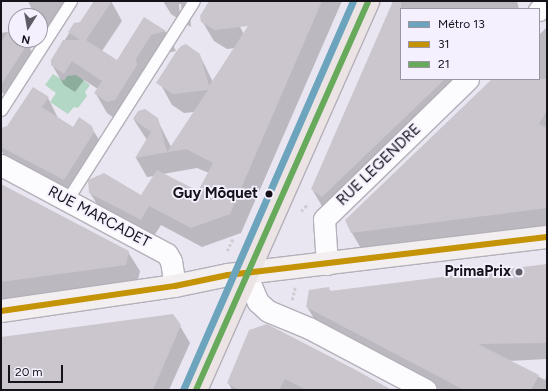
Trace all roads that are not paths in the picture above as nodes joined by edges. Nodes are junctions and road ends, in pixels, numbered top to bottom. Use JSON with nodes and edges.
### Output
{"nodes":[{"id":1,"x":71,"y":1,"type":"edge"},
{"id":2,"x":194,"y":1,"type":"edge"},
{"id":3,"x":368,"y":1,"type":"edge"},
{"id":4,"x":467,"y":80,"type":"edge"},
{"id":5,"x":1,"y":110,"type":"edge"},
{"id":6,"x":1,"y":164,"type":"edge"},
{"id":7,"x":67,"y":200,"type":"junction"},
{"id":8,"x":547,"y":237,"type":"edge"},
{"id":9,"x":328,"y":264,"type":"junction"},
{"id":10,"x":246,"y":274,"type":"junction"},
{"id":11,"x":175,"y":286,"type":"junction"},
{"id":12,"x":1,"y":311,"type":"edge"},
{"id":13,"x":196,"y":390,"type":"edge"},
{"id":14,"x":426,"y":390,"type":"edge"}],
"edges":[{"from":1,"to":5,"type":"lane"},
{"from":2,"to":7,"type":"lane"},
{"from":3,"to":10,"type":"main road"},
{"from":4,"to":9,"type":"street","name":"RUE LEGENDRE"},
{"from":6,"to":7,"type":"street","name":"RUE MARCADET"},
{"from":7,"to":11,"type":"street","name":"RUE MARCADET"},
{"from":8,"to":9,"type":"main road"},
{"from":9,"to":10,"type":"main road"},
{"from":10,"to":11,"type":"main road"},
{"from":10,"to":13,"type":"main road"},
{"from":10,"to":14,"type":"street"},
{"from":11,"to":12,"type":"main road"}]}
